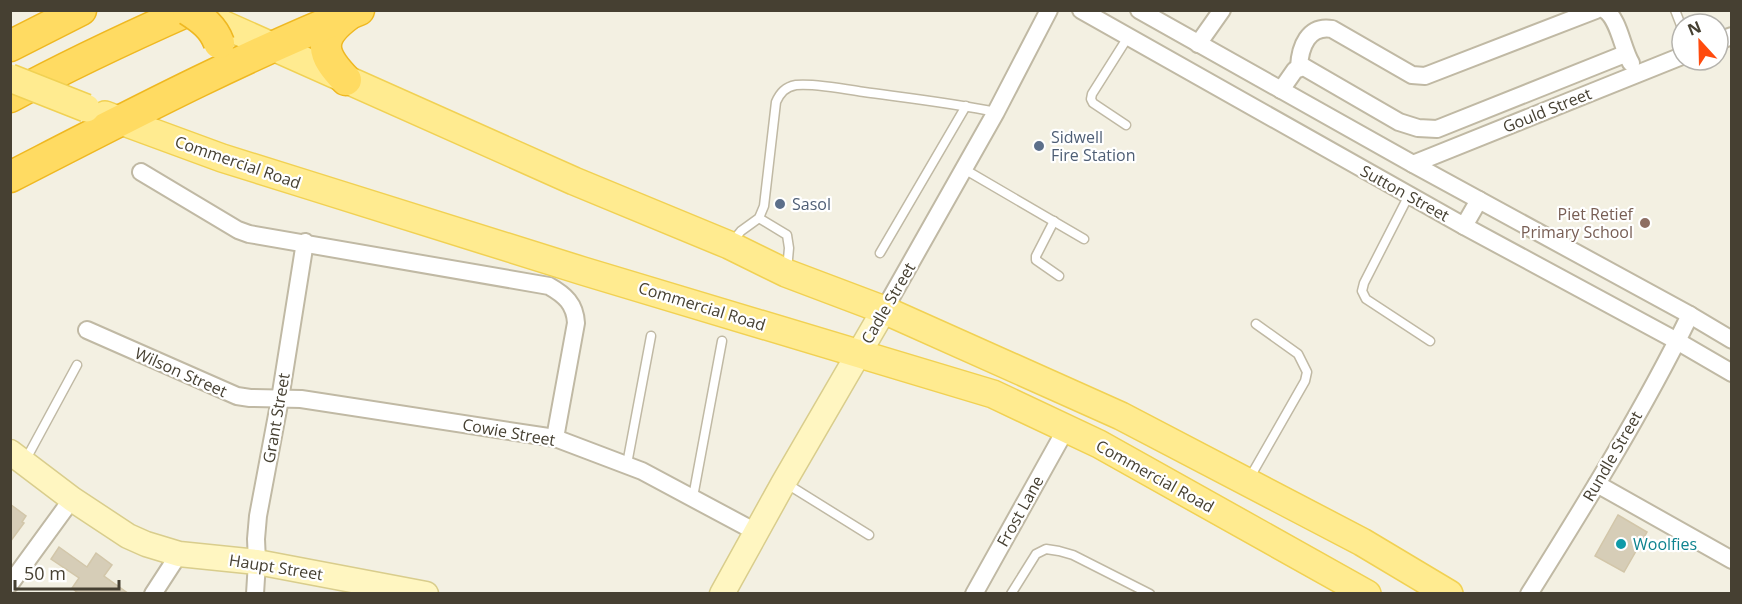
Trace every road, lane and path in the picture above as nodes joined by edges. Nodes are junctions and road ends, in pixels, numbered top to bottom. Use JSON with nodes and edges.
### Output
{"nodes":[{"id":1,"x":81,"y":10,"type":"edge"},
{"id":2,"x":190,"y":10,"type":"edge"},
{"id":3,"x":1048,"y":10,"type":"edge"},
{"id":4,"x":1081,"y":10,"type":"edge"},
{"id":5,"x":1222,"y":10,"type":"edge"},
{"id":6,"x":1596,"y":10,"type":"edge"},
{"id":7,"x":1605,"y":10,"type":"edge"},
{"id":8,"x":1142,"y":11,"type":"edge"},
{"id":9,"x":354,"y":12,"type":"edge"},
{"id":10,"x":229,"y":37,"type":"junction"},
{"id":11,"x":1128,"y":37,"type":"junction"},
{"id":12,"x":1198,"y":44,"type":"junction"},
{"id":13,"x":10,"y":46,"type":"edge"},
{"id":14,"x":273,"y":46,"type":"junction"},
{"id":15,"x":1625,"y":54,"type":"junction"},
{"id":16,"x":1670,"y":61,"type":"edge"},
{"id":17,"x":1299,"y":68,"type":"junction"},
{"id":18,"x":1638,"y":74,"type":"junction"},
{"id":19,"x":10,"y":78,"type":"edge"},
{"id":20,"x":201,"y":80,"type":"junction"},
{"id":21,"x":346,"y":80,"type":"junction"},
{"id":22,"x":1281,"y":90,"type":"junction"},
{"id":23,"x":10,"y":96,"type":"edge"},
{"id":24,"x":966,"y":106,"type":"junction"},
{"id":25,"x":996,"y":112,"type":"junction"},
{"id":26,"x":120,"y":121,"type":"junction"},
{"id":27,"x":1126,"y":125,"type":"dead end"},
{"id":28,"x":1366,"y":138,"type":"junction"},
{"id":29,"x":1352,"y":163,"type":"junction"},
{"id":30,"x":1413,"y":164,"type":"junction"},
{"id":31,"x":964,"y":169,"type":"junction"},
{"id":32,"x":141,"y":172,"type":"dead end"},
{"id":33,"x":10,"y":177,"type":"edge"},
{"id":34,"x":1409,"y":195,"type":"junction"},
{"id":35,"x":1479,"y":200,"type":"junction"},
{"id":36,"x":759,"y":218,"type":"junction"},
{"id":37,"x":1054,"y":221,"type":"junction"},
{"id":38,"x":1464,"y":226,"type":"junction"},
{"id":39,"x":1084,"y":239,"type":"dead end"},
{"id":40,"x":305,"y":243,"type":"junction"},
{"id":41,"x":729,"y":245,"type":"junction"},
{"id":42,"x":880,"y":253,"type":"dead end"},
{"id":43,"x":786,"y":273,"type":"junction"},
{"id":44,"x":1059,"y":276,"type":"dead end"},
{"id":45,"x":884,"y":310,"type":"junction"},
{"id":46,"x":1689,"y":315,"type":"junction"},
{"id":47,"x":1256,"y":324,"type":"dead end"},
{"id":48,"x":87,"y":330,"type":"dead end"},
{"id":49,"x":651,"y":336,"type":"dead end"},
{"id":50,"x":1731,"y":340,"type":"edge"},
{"id":51,"x":722,"y":341,"type":"dead end"},
{"id":52,"x":1430,"y":341,"type":"dead end"},
{"id":53,"x":1677,"y":341,"type":"junction"},
{"id":54,"x":858,"y":354,"type":"junction"},
{"id":55,"x":77,"y":365,"type":"dead end"},
{"id":56,"x":1731,"y":373,"type":"edge"},
{"id":57,"x":279,"y":399,"type":"junction"},
{"id":58,"x":1066,"y":429,"type":"junction"},
{"id":59,"x":555,"y":438,"type":"junction"},
{"id":60,"x":18,"y":457,"type":"edge"},
{"id":61,"x":627,"y":464,"type":"junction"},
{"id":62,"x":784,"y":482,"type":"junction"},
{"id":63,"x":1247,"y":482,"type":"junction"},
{"id":64,"x":1597,"y":484,"type":"junction"},
{"id":65,"x":693,"y":497,"type":"junction"},
{"id":66,"x":72,"y":499,"type":"junction"},
{"id":67,"x":756,"y":532,"type":"junction"},
{"id":68,"x":869,"y":535,"type":"dead end"},
{"id":69,"x":179,"y":554,"type":"junction"},
{"id":70,"x":1731,"y":560,"type":"edge"},
{"id":71,"x":257,"y":562,"type":"junction"},
{"id":72,"x":10,"y":584,"type":"edge"},
{"id":73,"x":153,"y":594,"type":"edge"},
{"id":74,"x":255,"y":594,"type":"edge"},
{"id":75,"x":426,"y":594,"type":"edge"},
{"id":76,"x":722,"y":594,"type":"edge"},
{"id":77,"x":974,"y":594,"type":"edge"},
{"id":78,"x":1011,"y":594,"type":"edge"},
{"id":79,"x":1150,"y":594,"type":"edge"},
{"id":80,"x":1367,"y":594,"type":"edge"},
{"id":81,"x":1449,"y":594,"type":"edge"},
{"id":82,"x":1529,"y":594,"type":"edge"}],
"edges":[{"from":1,"to":13,"type":"highway"},
{"from":2,"to":10,"type":"highway","bridge":true},
{"from":2,"to":23,"type":"highway"},
{"from":3,"to":25,"type":"street","name":"Cadle Street"},
{"from":4,"to":11,"type":"street","name":"Sutton Street"},
{"from":5,"to":12,"type":"street"},
{"from":6,"to":17,"type":"street"},
{"from":7,"to":15,"type":"street"},
{"from":8,"to":11,"type":"street"},
{"from":8,"to":12,"type":"street","name":"Sutton Street"},
{"from":9,"to":14,"type":"highway"},
{"from":9,"to":21,"type":"highway"},
{"from":10,"to":14,"type":"main road"},
{"from":10,"to":20,"type":"highway"},
{"from":11,"to":27,"type":"lane"},
{"from":11,"to":29,"type":"street","name":"Sutton Street"},
{"from":12,"to":22,"type":"street","name":"Sutton Street"},
{"from":14,"to":20,"type":"highway"},
{"from":14,"to":21,"type":"main road"},
{"from":15,"to":17,"type":"street"},
{"from":15,"to":18,"type":"street"},
{"from":16,"to":18,"type":"street","name":"Gould Street"},
{"from":17,"to":22,"type":"street"},
{"from":18,"to":30,"type":"street","name":"Gould Street"},
{"from":19,"to":26,"type":"main road","name":"Commercial Road","bridge":true},
{"from":20,"to":26,"type":"highway"},
{"from":21,"to":41,"type":"main road"},
{"from":22,"to":28,"type":"street","name":"Sutton Street"},
{"from":24,"to":25,"type":"lane"},
{"from":24,"to":36,"type":"lane"},
{"from":24,"to":42,"type":"lane"},
{"from":25,"to":31,"type":"street","name":"Cadle Street"},
{"from":26,"to":33,"type":"highway"},
{"from":26,"to":54,"type":"main road","name":"Commercial Road"},
{"from":28,"to":29,"type":"street"},
{"from":28,"to":30,"type":"street","name":"Sutton Street"},
{"from":29,"to":34,"type":"street","name":"Sutton Street"},
{"from":30,"to":35,"type":"street","name":"Sutton Street"},
{"from":31,"to":37,"type":"lane"},
{"from":31,"to":45,"type":"street","name":"Cadle Street"},
{"from":32,"to":40,"type":"street"},
{"from":34,"to":38,"type":"street","name":"Sutton Street"},
{"from":34,"to":52,"type":"lane"},
{"from":35,"to":38,"type":"street"},
{"from":35,"to":46,"type":"street","name":"Sutton Street"},
{"from":36,"to":41,"type":"lane"},
{"from":36,"to":43,"type":"lane"},
{"from":37,"to":39,"type":"lane"},
{"from":37,"to":44,"type":"lane"},
{"from":38,"to":53,"type":"street","name":"Sutton Street"},
{"from":40,"to":57,"type":"street","name":"Grant Street"},
{"from":40,"to":59,"type":"street"},
{"from":41,"to":43,"type":"main road"},
{"from":43,"to":45,"type":"main road"},
{"from":45,"to":54,"type":"street","name":"Cadle Street"},
{"from":45,"to":63,"type":"main road"},
{"from":46,"to":50,"type":"street","name":"Sutton Street"},
{"from":46,"to":53,"type":"street","name":"Rundle Street"},
{"from":47,"to":63,"type":"lane"},
{"from":48,"to":57,"type":"street","name":"Wilson Street"},
{"from":49,"to":61,"type":"lane"},
{"from":51,"to":65,"type":"lane"},
{"from":53,"to":56,"type":"street","name":"Sutton Street"},
{"from":53,"to":64,"type":"street","name":"Rundle Street"},
{"from":54,"to":58,"type":"main road","name":"Commercial Road"},
{"from":54,"to":62,"type":"street","name":"Cadle Street"},
{"from":55,"to":60,"type":"lane"},
{"from":57,"to":59,"type":"street","name":"Cowie Street"},
{"from":57,"to":71,"type":"street","name":"Grant Street"},
{"from":58,"to":77,"type":"street","name":"Frost Lane"},
{"from":58,"to":80,"type":"main road","name":"Commercial Road"},
{"from":59,"to":61,"type":"street","name":"Cowie Street"},
{"from":60,"to":66,"type":"street","name":"Haupt Street"},
{"from":61,"to":65,"type":"street","name":"Cowie Street"},
{"from":62,"to":67,"type":"street","name":"Cadle Street"},
{"from":62,"to":68,"type":"lane"},
{"from":63,"to":81,"type":"main road"},
{"from":64,"to":70,"type":"street"},
{"from":64,"to":82,"type":"street","name":"Rundle Street"},
{"from":65,"to":67,"type":"street","name":"Cowie Street"},
{"from":66,"to":69,"type":"street","name":"Haupt Street"},
{"from":66,"to":72,"type":"street"},
{"from":67,"to":76,"type":"street","name":"Cadle Street"},
{"from":69,"to":71,"type":"street","name":"Haupt Street"},
{"from":69,"to":73,"type":"street"},
{"from":71,"to":74,"type":"street","name":"Grant Street"},
{"from":71,"to":75,"type":"street","name":"Haupt Street"},
{"from":78,"to":79,"type":"lane"}]}
